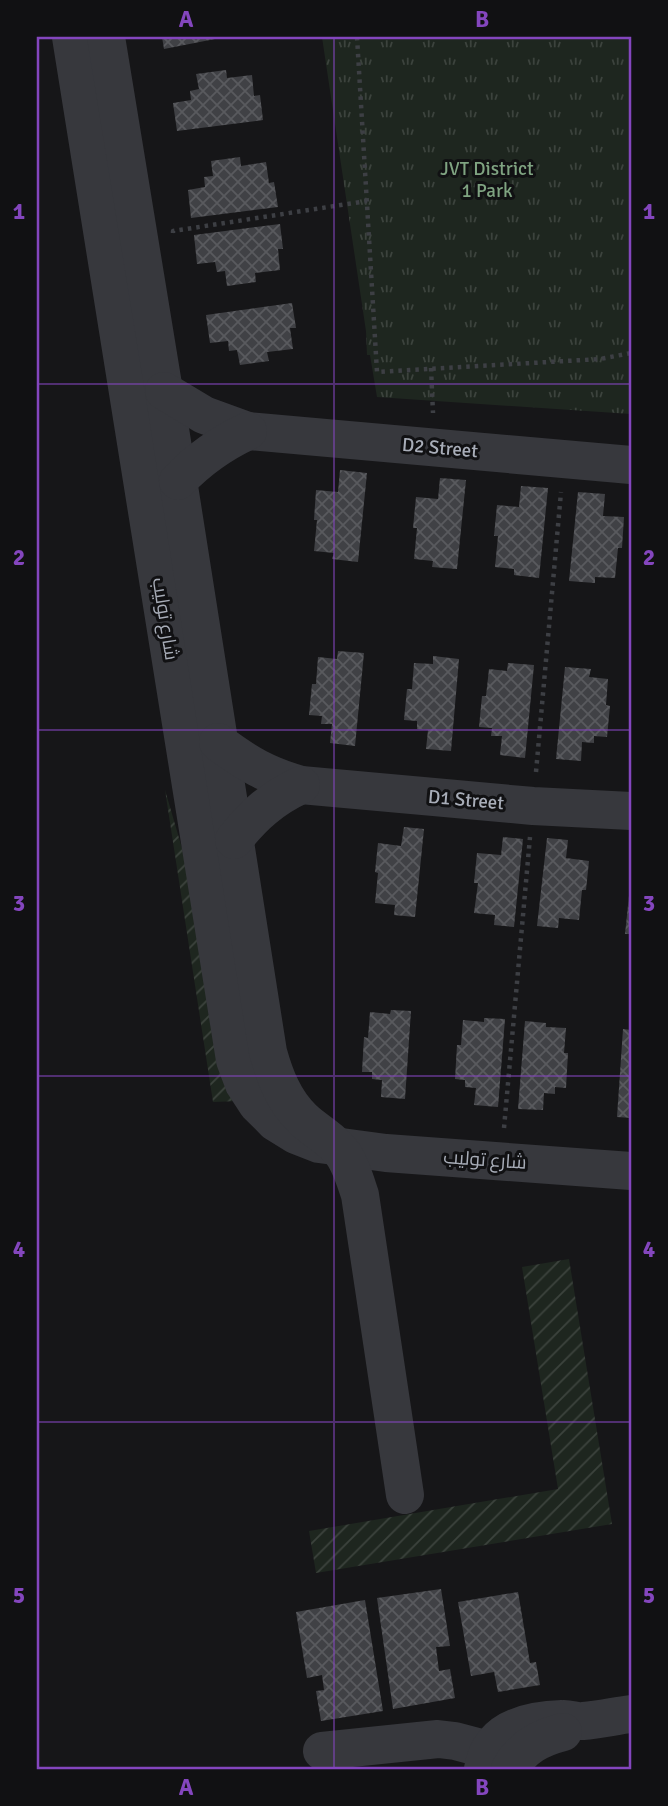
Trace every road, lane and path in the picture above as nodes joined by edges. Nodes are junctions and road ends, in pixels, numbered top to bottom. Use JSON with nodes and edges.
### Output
{"nodes":[{"id":1,"x":71,"y":37,"type":"edge"},
{"id":2,"x":106,"y":37,"type":"edge"},
{"id":3,"x":357,"y":37,"type":"edge"},
{"id":4,"x":367,"y":201,"type":"junction"},
{"id":5,"x":142,"y":257,"type":"junction"},
{"id":6,"x":631,"y":353,"type":"edge"},
{"id":7,"x":431,"y":369,"type":"junction"},
{"id":8,"x":164,"y":391,"type":"junction"},
{"id":9,"x":248,"y":431,"type":"junction"},
{"id":10,"x":434,"y":448,"type":"junction"},
{"id":11,"x":631,"y":465,"type":"edge"},
{"id":12,"x":178,"y":481,"type":"junction"},
{"id":13,"x":219,"y":742,"type":"junction"},
{"id":14,"x":301,"y":785,"type":"junction"},
{"id":15,"x":631,"y":811,"type":"edge"},
{"id":16,"x":234,"y":840,"type":"junction"},
{"id":17,"x":338,"y":1148,"type":"junction"},
{"id":18,"x":386,"y":1153,"type":"junction"},
{"id":19,"x":631,"y":1171,"type":"edge"},
{"id":20,"x":360,"y":1195,"type":"junction"},
{"id":21,"x":405,"y":1495,"type":"dead end"},
{"id":22,"x":631,"y":1714,"type":"edge"},
{"id":23,"x":322,"y":1751,"type":"dead end"},
{"id":24,"x":494,"y":1763,"type":"edge"}],
"edges":[{"from":1,"to":17,"type":"street","name":"شارع توليب"},
{"from":2,"to":5,"type":"street","name":"شارع توليب"},
{"from":3,"to":4,"type":"path"},
{"from":4,"to":5,"type":"path"},
{"from":4,"to":7,"type":"path"},
{"from":5,"to":8,"type":"street","name":"شارع توليب"},
{"from":6,"to":7,"type":"path"},
{"from":7,"to":10,"type":"path"},
{"from":8,"to":9,"type":"street","name":"D2 Street"},
{"from":8,"to":12,"type":"street","name":"شارع توليب"},
{"from":9,"to":10,"type":"street","name":"D2 Street"},
{"from":9,"to":12,"type":"street"},
{"from":10,"to":11,"type":"street","name":"D2 Street"},
{"from":12,"to":13,"type":"street","name":"شارع توليب"},
{"from":13,"to":14,"type":"street","name":"D1 Street"},
{"from":13,"to":16,"type":"street","name":"شارع توليب"},
{"from":14,"to":15,"type":"street","name":"D1 Street"},
{"from":14,"to":16,"type":"street"},
{"from":16,"to":17,"type":"street","name":"شارع توليب"},
{"from":17,"to":18,"type":"street","name":"شارع توليب"},
{"from":17,"to":20,"type":"street"},
{"from":18,"to":19,"type":"street","name":"شارع توليب"},
{"from":18,"to":20,"type":"street"},
{"from":20,"to":21,"type":"street"},
{"from":22,"to":24,"type":"street"},
{"from":23,"to":24,"type":"street"}]}
